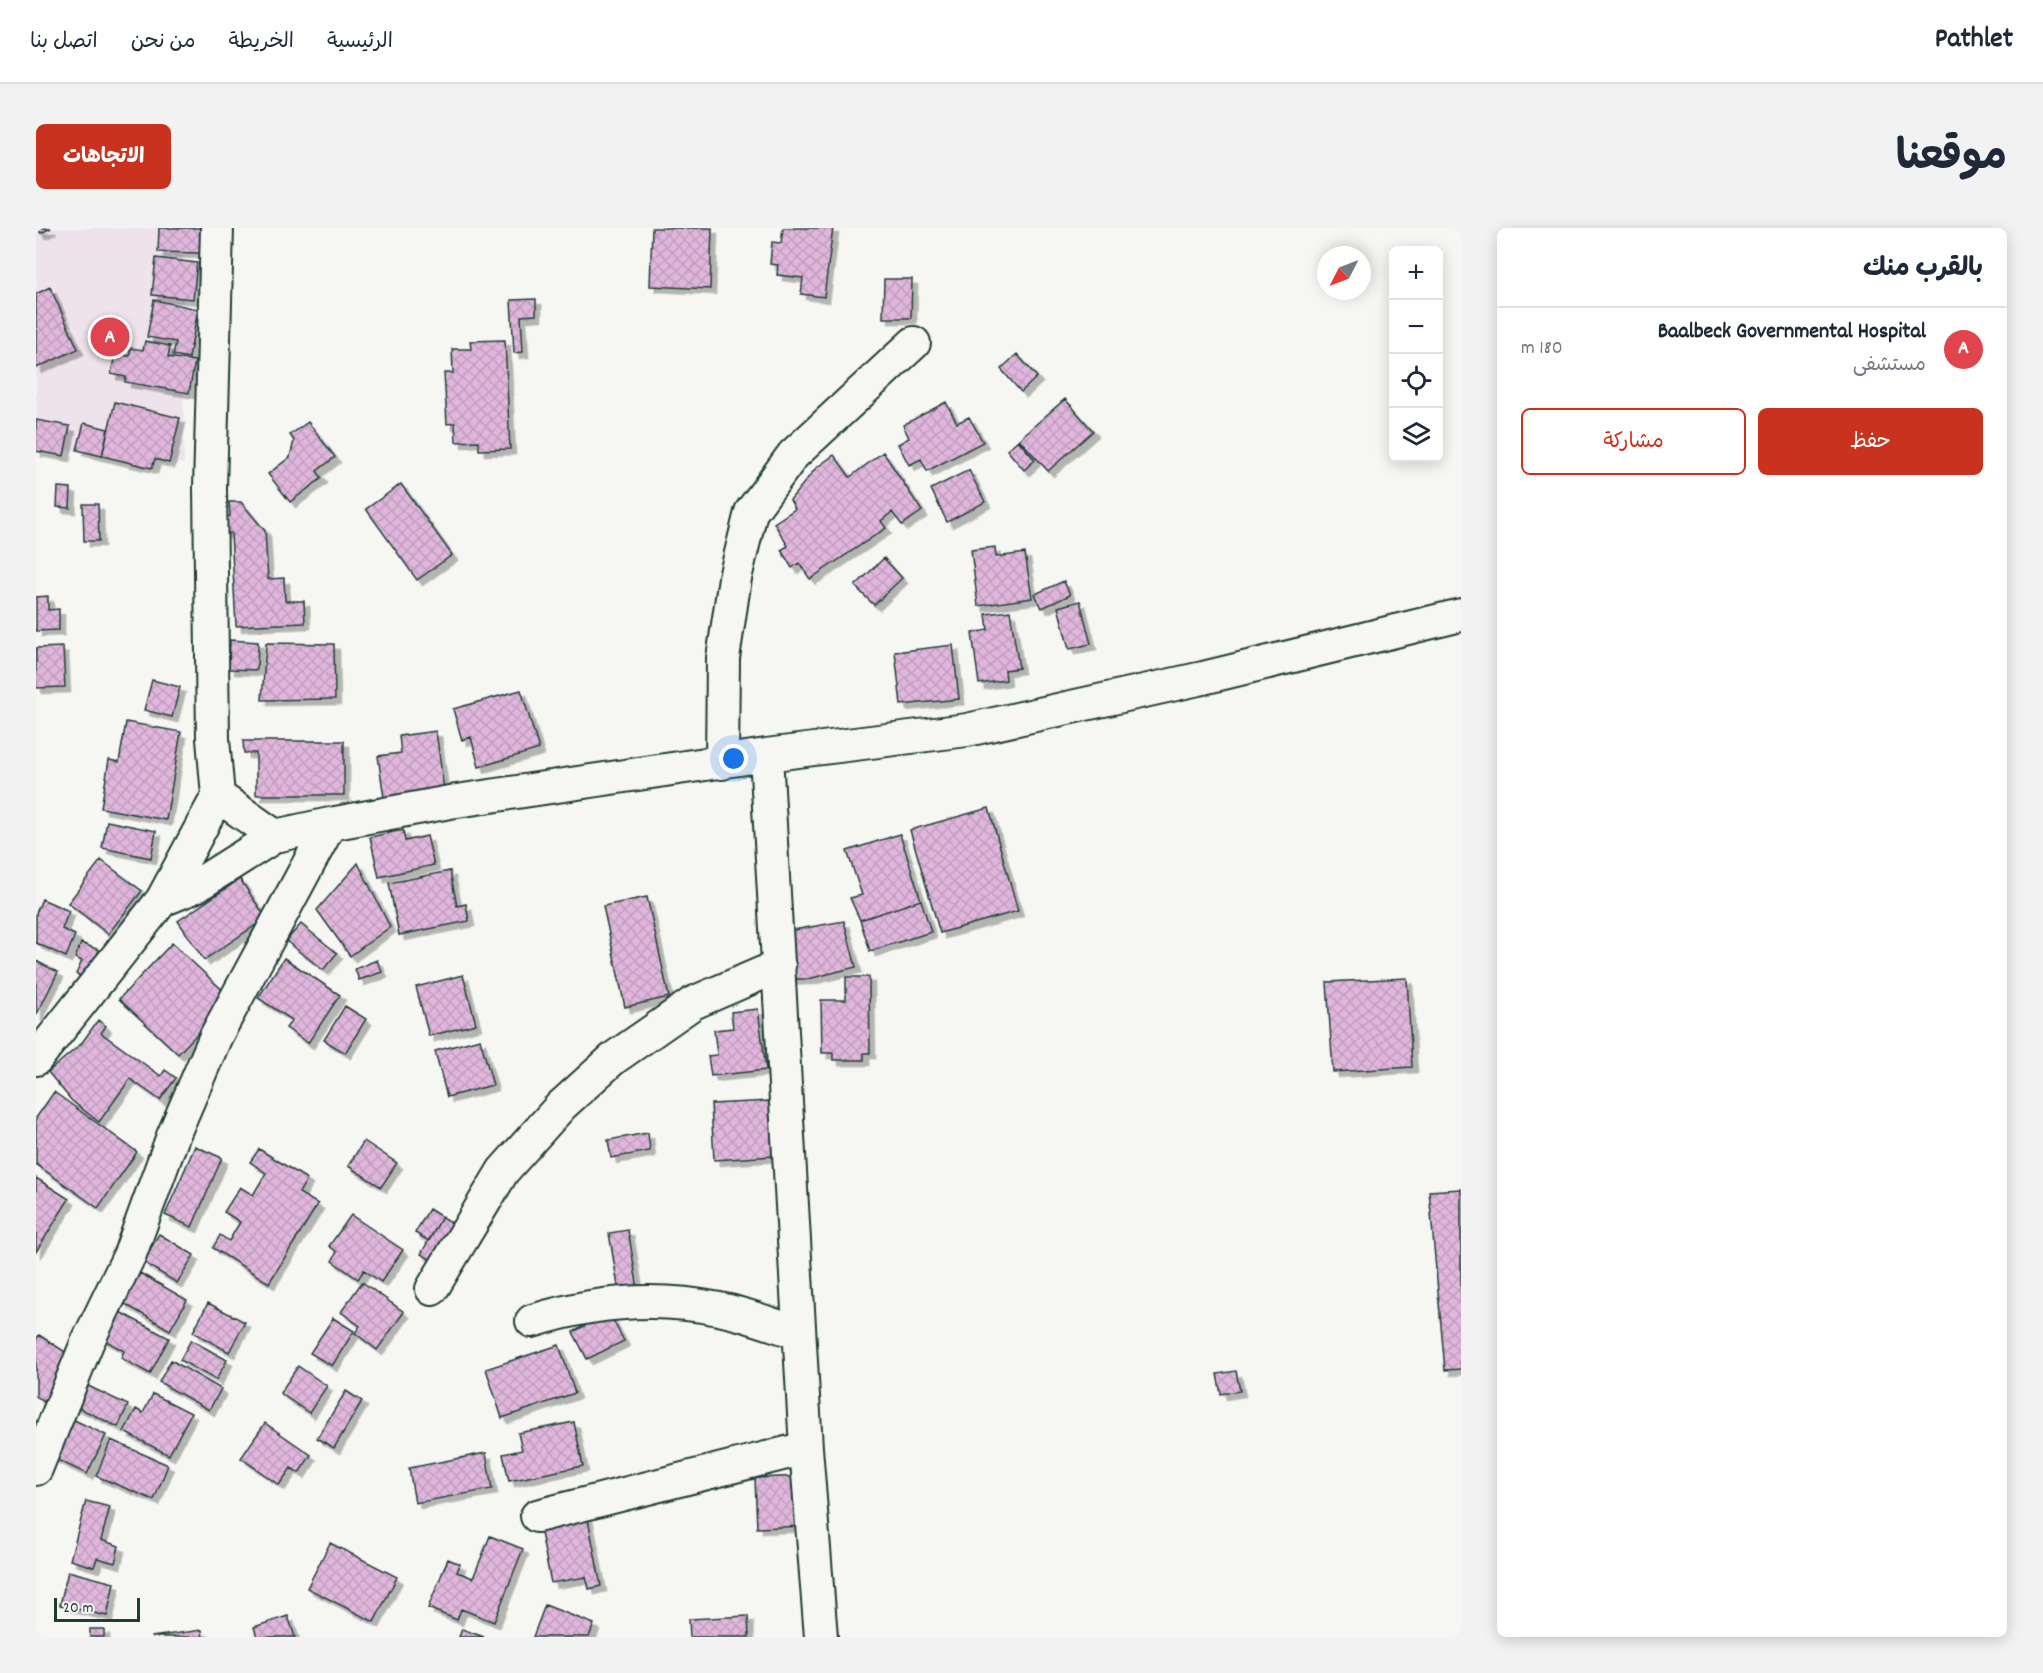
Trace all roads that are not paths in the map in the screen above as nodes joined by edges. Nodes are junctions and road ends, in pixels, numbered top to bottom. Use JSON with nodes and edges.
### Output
{"nodes":[{"id":1,"x":217,"y":228,"type":"edge"},
{"id":2,"x":914,"y":342,"type":"dead end"},
{"id":3,"x":1461,"y":615,"type":"edge"},
{"id":4,"x":766,"y":755,"type":"junction"},
{"id":5,"x":722,"y":764,"type":"junction"},
{"id":6,"x":218,"y":796,"type":"junction"},
{"id":7,"x":330,"y":824,"type":"junction"},
{"id":8,"x":275,"y":836,"type":"junction"},
{"id":9,"x":162,"y":900,"type":"junction"},
{"id":10,"x":779,"y":966,"type":"junction"},
{"id":11,"x":36,"y":1059,"type":"edge"},
{"id":12,"x":432,"y":1289,"type":"dead end"},
{"id":13,"x":532,"y":1321,"type":"dead end"},
{"id":14,"x":799,"y":1333,"type":"junction"},
{"id":15,"x":806,"y":1448,"type":"junction"},
{"id":16,"x":36,"y":1469,"type":"edge"},
{"id":17,"x":537,"y":1515,"type":"dead end"},
{"id":18,"x":821,"y":1637,"type":"edge"}],
"edges":[{"from":1,"to":6,"type":"street"},
{"from":2,"to":5,"type":"street"},
{"from":3,"to":4,"type":"street"},
{"from":4,"to":5,"type":"street"},
{"from":4,"to":10,"type":"street"},
{"from":5,"to":7,"type":"street"},
{"from":6,"to":8,"type":"street"},
{"from":6,"to":9,"type":"street"},
{"from":7,"to":8,"type":"street"},
{"from":7,"to":16,"type":"street"},
{"from":8,"to":9,"type":"street"},
{"from":9,"to":11,"type":"street"},
{"from":10,"to":12,"type":"street"},
{"from":10,"to":14,"type":"street"},
{"from":13,"to":14,"type":"street"},
{"from":14,"to":15,"type":"street"},
{"from":15,"to":17,"type":"street"},
{"from":15,"to":18,"type":"street"}]}
